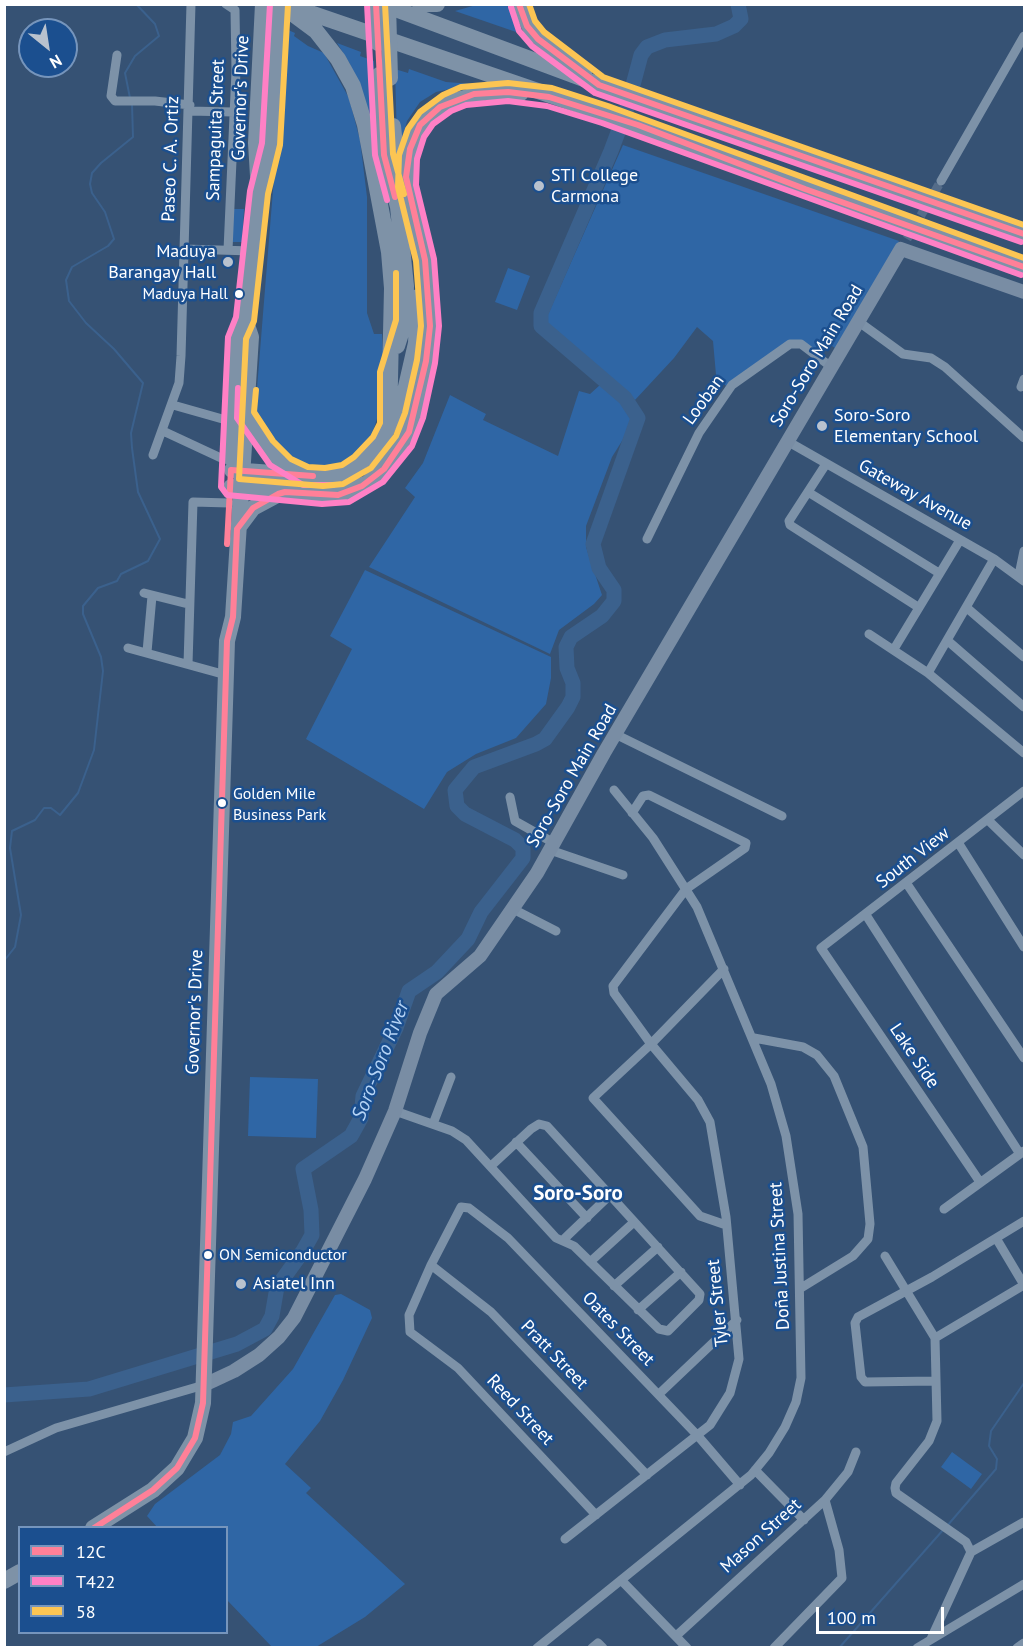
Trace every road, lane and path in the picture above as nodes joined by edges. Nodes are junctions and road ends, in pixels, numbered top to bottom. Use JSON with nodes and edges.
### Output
{"nodes":[{"id":1,"x":191,"y":4,"type":"edge"},
{"id":2,"x":226,"y":4,"type":"edge"},
{"id":3,"x":264,"y":4,"type":"edge"},
{"id":4,"x":281,"y":4,"type":"edge"},
{"id":5,"x":376,"y":4,"type":"edge"},
{"id":6,"x":382,"y":4,"type":"edge"},
{"id":7,"x":388,"y":4,"type":"edge"},
{"id":8,"x":420,"y":4,"type":"edge"},
{"id":9,"x":437,"y":4,"type":"edge"},
{"id":10,"x":519,"y":4,"type":"edge"},
{"id":11,"x":270,"y":26,"type":"junction"},
{"id":12,"x":1024,"y":36,"type":"edge"},
{"id":13,"x":117,"y":54,"type":"dead end"},
{"id":14,"x":385,"y":76,"type":"junction"},
{"id":15,"x":599,"y":85,"type":"junction"},
{"id":16,"x":549,"y":97,"type":"junction"},
{"id":17,"x":190,"y":108,"type":"junction"},
{"id":18,"x":234,"y":112,"type":"junction"},
{"id":19,"x":406,"y":177,"type":"junction"},
{"id":20,"x":941,"y":181,"type":"tunnel mouth"},
{"id":21,"x":398,"y":207,"type":"junction"},
{"id":22,"x":1024,"y":234,"type":"edge"},
{"id":23,"x":184,"y":249,"type":"junction"},
{"id":24,"x":228,"y":250,"type":"junction"},
{"id":25,"x":252,"y":251,"type":"junction"},
{"id":26,"x":1024,"y":267,"type":"edge"},
{"id":27,"x":1024,"y":292,"type":"edge"},
{"id":28,"x":859,"y":322,"type":"junction"},
{"id":29,"x":830,"y":366,"type":"junction"},
{"id":30,"x":389,"y":373,"type":"junction"},
{"id":31,"x":172,"y":405,"type":"junction"},
{"id":32,"x":239,"y":418,"type":"junction"},
{"id":33,"x":389,"y":425,"type":"junction"},
{"id":34,"x":163,"y":431,"type":"junction"},
{"id":35,"x":1024,"y":438,"type":"edge"},
{"id":36,"x":788,"y":441,"type":"junction"},
{"id":37,"x":153,"y":455,"type":"dead end"},
{"id":38,"x":826,"y":464,"type":"junction"},
{"id":39,"x":234,"y":467,"type":"junction"},
{"id":40,"x":306,"y":476,"type":"junction"},
{"id":41,"x":285,"y":492,"type":"junction"},
{"id":42,"x":808,"y":492,"type":"junction"},
{"id":43,"x":233,"y":493,"type":"junction"},
{"id":44,"x":237,"y":529,"type":"junction"},
{"id":45,"x":647,"y":539,"type":"dead end"},
{"id":46,"x":960,"y":540,"type":"junction"},
{"id":47,"x":1024,"y":551,"type":"edge"},
{"id":48,"x":994,"y":559,"type":"junction"},
{"id":49,"x":939,"y":573,"type":"junction"},
{"id":50,"x":1022,"y":578,"type":"edge"},
{"id":51,"x":188,"y":604,"type":"junction"},
{"id":52,"x":918,"y":607,"type":"junction"},
{"id":53,"x":967,"y":608,"type":"junction"},
{"id":54,"x":869,"y":634,"type":"dead end"},
{"id":55,"x":227,"y":640,"type":"junction"},
{"id":56,"x":948,"y":641,"type":"junction"},
{"id":57,"x":128,"y":648,"type":"dead end"},
{"id":58,"x":894,"y":649,"type":"junction"},
{"id":59,"x":147,"y":652,"type":"junction"},
{"id":60,"x":1024,"y":657,"type":"edge"},
{"id":61,"x":188,"y":664,"type":"junction"},
{"id":62,"x":928,"y":673,"type":"junction"},
{"id":63,"x":226,"y":675,"type":"junction"},
{"id":64,"x":1024,"y":707,"type":"edge"},
{"id":65,"x":615,"y":734,"type":"junction"},
{"id":66,"x":1024,"y":753,"type":"edge"},
{"id":67,"x":614,"y":790,"type":"dead end"},
{"id":68,"x":1024,"y":791,"type":"edge"},
{"id":69,"x":510,"y":797,"type":"dead end"},
{"id":70,"x":632,"y":813,"type":"junction"},
{"id":71,"x":782,"y":816,"type":"dead end"},
{"id":72,"x":988,"y":820,"type":"junction"},
{"id":73,"x":959,"y":843,"type":"junction"},
{"id":74,"x":552,"y":847,"type":"junction"},
{"id":75,"x":1024,"y":855,"type":"edge"},
{"id":76,"x":623,"y":875,"type":"dead end"},
{"id":77,"x":907,"y":884,"type":"junction"},
{"id":78,"x":686,"y":889,"type":"junction"},
{"id":79,"x":513,"y":909,"type":"junction"},
{"id":80,"x":866,"y":915,"type":"junction"},
{"id":81,"x":555,"y":931,"type":"dead end"},
{"id":82,"x":1024,"y":946,"type":"edge"},
{"id":83,"x":821,"y":948,"type":"joint"},
{"id":84,"x":724,"y":969,"type":"junction"},
{"id":85,"x":754,"y":1038,"type":"junction"},
{"id":86,"x":651,"y":1044,"type":"junction"},
{"id":87,"x":1024,"y":1058,"type":"edge"},
{"id":88,"x":451,"y":1077,"type":"dead end"},
{"id":89,"x":394,"y":1111,"type":"junction"},
{"id":90,"x":433,"y":1124,"type":"junction"},
{"id":91,"x":516,"y":1142,"type":"junction"},
{"id":92,"x":1022,"y":1152,"type":"edge"},
{"id":93,"x":491,"y":1166,"type":"junction"},
{"id":94,"x":980,"y":1182,"type":"junction"},
{"id":95,"x":610,"y":1195,"type":"junction"},
{"id":96,"x":944,"y":1209,"type":"dead end"},
{"id":97,"x":587,"y":1218,"type":"junction"},
{"id":98,"x":1024,"y":1221,"type":"edge"},
{"id":99,"x":634,"y":1222,"type":"junction"},
{"id":100,"x":726,"y":1225,"type":"junction"},
{"id":101,"x":996,"y":1238,"type":"junction"},
{"id":102,"x":563,"y":1240,"type":"junction"},
{"id":103,"x":658,"y":1248,"type":"junction"},
{"id":104,"x":885,"y":1256,"type":"dead end"},
{"id":105,"x":590,"y":1262,"type":"junction"},
{"id":106,"x":431,"y":1265,"type":"junction"},
{"id":107,"x":681,"y":1272,"type":"junction"},
{"id":108,"x":1024,"y":1285,"type":"edge"},
{"id":109,"x":615,"y":1286,"type":"junction"},
{"id":110,"x":801,"y":1288,"type":"junction"},
{"id":111,"x":905,"y":1290,"type":"junction"},
{"id":112,"x":638,"y":1310,"type":"junction"},
{"id":113,"x":737,"y":1320,"type":"junction"},
{"id":114,"x":935,"y":1338,"type":"junction"},
{"id":115,"x":204,"y":1380,"type":"junction"},
{"id":116,"x":935,"y":1381,"type":"junction"},
{"id":117,"x":659,"y":1395,"type":"junction"},
{"id":118,"x":698,"y":1436,"type":"junction"},
{"id":119,"x":4,"y":1452,"type":"edge"},
{"id":120,"x":856,"y":1452,"type":"dead end"},
{"id":121,"x":755,"y":1470,"type":"junction"},
{"id":122,"x":647,"y":1475,"type":"junction"},
{"id":123,"x":740,"y":1485,"type":"junction"},
{"id":124,"x":825,"y":1500,"type":"junction"},
{"id":125,"x":596,"y":1515,"type":"junction"},
{"id":126,"x":804,"y":1520,"type":"junction"},
{"id":127,"x":1024,"y":1522,"type":"edge"},
{"id":128,"x":95,"y":1526,"type":"edge"},
{"id":129,"x":565,"y":1539,"type":"dead end"},
{"id":130,"x":971,"y":1552,"type":"junction"},
{"id":131,"x":18,"y":1573,"type":"edge"},
{"id":132,"x":4,"y":1581,"type":"edge"},
{"id":133,"x":621,"y":1581,"type":"junction"},
{"id":134,"x":1024,"y":1584,"type":"edge"},
{"id":135,"x":676,"y":1636,"type":"junction"},
{"id":136,"x":932,"y":1639,"type":"junction"},
{"id":137,"x":1024,"y":1643,"type":"edge"},
{"id":138,"x":537,"y":1647,"type":"edge"},
{"id":139,"x":592,"y":1647,"type":"edge"},
{"id":140,"x":603,"y":1647,"type":"edge"},
{"id":141,"x":687,"y":1647,"type":"edge"},
{"id":142,"x":774,"y":1647,"type":"edge"},
{"id":143,"x":917,"y":1647,"type":"edge"},
{"id":144,"x":1017,"y":1647,"type":"edge"}],
"edges":[{"from":1,"to":17,"type":"street","name":"Paseo C. A. Ortiz"},
{"from":2,"to":18,"type":"street","name":"Sampaguita Street"},
{"from":3,"to":11,"type":"highway","name":"Governor's Drive"},
{"from":4,"to":11,"type":"highway","name":"Governor's Drive"},
{"from":4,"to":16,"type":"highway"},
{"from":4,"to":30,"type":"highway"},
{"from":5,"to":14,"type":"highway","bridge":true},
{"from":6,"to":15,"type":"highway"},
{"from":7,"to":14,"type":"highway","bridge":true},
{"from":8,"to":9,"type":"highway"},
{"from":10,"to":15,"type":"highway"},
{"from":11,"to":25,"type":"highway","name":"Governor's Drive"},
{"from":12,"to":20,"type":"street"},
{"from":13,"to":17,"type":"street"},
{"from":14,"to":19,"type":"highway"},
{"from":14,"to":21,"type":"highway"},
{"from":15,"to":22,"type":"highway"},
{"from":16,"to":19,"type":"highway"},
{"from":16,"to":26,"type":"highway"},
{"from":17,"to":18,"type":"street"},
{"from":17,"to":23,"type":"street","name":"Paseo C. A. Ortiz"},
{"from":18,"to":24,"type":"street","name":"Sampaguita Street"},
{"from":19,"to":41,"type":"highway"},
{"from":21,"to":30,"type":"highway"},
{"from":21,"to":33,"type":"highway"},
{"from":23,"to":24,"type":"street"},
{"from":23,"to":31,"type":"street","name":"Paseo C. A. Ortiz"},
{"from":24,"to":25,"type":"street"},
{"from":25,"to":32,"type":"highway","name":"Governor's Drive"},
{"from":27,"to":28,"type":"street","name":"Soro-Soro Main Road"},
{"from":28,"to":29,"type":"street","name":"Soro-Soro Main Road"},
{"from":28,"to":35,"type":"street"},
{"from":29,"to":36,"type":"street","name":"Soro-Soro Main Road"},
{"from":29,"to":45,"type":"street","name":"Looban"},
{"from":30,"to":33,"type":"highway"},
{"from":31,"to":32,"type":"street"},
{"from":31,"to":34,"type":"street","name":"Paseo C. A. Ortiz"},
{"from":32,"to":39,"type":"highway","name":"Governor's Drive"},
{"from":32,"to":40,"type":"highway"},
{"from":33,"to":40,"type":"highway"},
{"from":34,"to":37,"type":"street","name":"Paseo C. A. Ortiz"},
{"from":34,"to":39,"type":"street"},
{"from":36,"to":38,"type":"street","name":"Gateway Avenue"},
{"from":36,"to":65,"type":"street","name":"Soro-Soro Main Road"},
{"from":38,"to":42,"type":"street"},
{"from":38,"to":46,"type":"street","name":"Gateway Avenue"},
{"from":39,"to":40,"type":"highway"},
{"from":39,"to":43,"type":"highway","name":"Governor's Drive"},
{"from":41,"to":43,"type":"highway"},
{"from":41,"to":44,"type":"highway"},
{"from":42,"to":49,"type":"street"},
{"from":42,"to":52,"type":"street"},
{"from":43,"to":44,"type":"highway","name":"Governor's Drive"},
{"from":43,"to":51,"type":"street"},
{"from":43,"to":55,"type":"highway","name":"Governor's Drive"},
{"from":44,"to":55,"type":"highway","name":"Governor's Drive"},
{"from":46,"to":48,"type":"street","name":"Gateway Avenue"},
{"from":46,"to":49,"type":"street"},
{"from":47,"to":50,"type":"street"},
{"from":48,"to":50,"type":"street","name":"Gateway Avenue"},
{"from":48,"to":53,"type":"street"},
{"from":49,"to":52,"type":"street"},
{"from":51,"to":59,"type":"street"},
{"from":51,"to":61,"type":"street"},
{"from":52,"to":58,"type":"street"},
{"from":53,"to":56,"type":"street"},
{"from":53,"to":60,"type":"street"},
{"from":54,"to":58,"type":"street"},
{"from":55,"to":63,"type":"highway","name":"Governor's Drive"},
{"from":56,"to":62,"type":"street"},
{"from":56,"to":64,"type":"street"},
{"from":57,"to":59,"type":"street"},
{"from":58,"to":62,"type":"street"},
{"from":59,"to":61,"type":"street"},
{"from":61,"to":63,"type":"street"},
{"from":62,"to":66,"type":"street"},
{"from":63,"to":115,"type":"highway","name":"Governor's Drive"},
{"from":65,"to":71,"type":"street"},
{"from":65,"to":74,"type":"street","name":"Soro-Soro Main Road"},
{"from":67,"to":70,"type":"street","name":"Doña Justina Street"},
{"from":68,"to":72,"type":"street","name":"South View"},
{"from":69,"to":74,"type":"street"},
{"from":70,"to":78,"type":"street","name":"Doña Justina Street"},
{"from":70,"to":78,"type":"street"},
{"from":72,"to":73,"type":"street","name":"South View"},
{"from":72,"to":75,"type":"street"},
{"from":73,"to":77,"type":"street","name":"South View"},
{"from":73,"to":82,"type":"street"},
{"from":74,"to":76,"type":"street"},
{"from":74,"to":79,"type":"street","name":"Soro-Soro Main Road"},
{"from":77,"to":80,"type":"street","name":"South View"},
{"from":77,"to":87,"type":"street"},
{"from":78,"to":84,"type":"street","name":"Doña Justina Street"},
{"from":78,"to":86,"type":"street","name":"Tyler Street"},
{"from":79,"to":81,"type":"street"},
{"from":79,"to":89,"type":"street","name":"Soro-Soro Main Road"},
{"from":80,"to":83,"type":"street","name":"South View"},
{"from":80,"to":92,"type":"street"},
{"from":83,"to":94,"type":"street","name":"Lake Side"},
{"from":84,"to":85,"type":"street","name":"Doña Justina Street"},
{"from":84,"to":86,"type":"street"},
{"from":85,"to":110,"type":"street","name":"Doña Justina Street"},
{"from":85,"to":110,"type":"street"},
{"from":86,"to":100,"type":"street","name":"Tyler Street"},
{"from":86,"to":100,"type":"street"},
{"from":88,"to":90,"type":"street"},
{"from":89,"to":90,"type":"street"},
{"from":89,"to":115,"type":"street","name":"Soro-Soro Main Road"},
{"from":90,"to":93,"type":"street"},
{"from":91,"to":93,"type":"street"},
{"from":91,"to":95,"type":"street"},
{"from":91,"to":97,"type":"street"},
{"from":92,"to":94,"type":"street"},
{"from":93,"to":102,"type":"street"},
{"from":94,"to":96,"type":"street"},
{"from":95,"to":97,"type":"street"},
{"from":95,"to":99,"type":"street"},
{"from":97,"to":102,"type":"street"},
{"from":98,"to":101,"type":"street"},
{"from":99,"to":103,"type":"street"},
{"from":99,"to":105,"type":"street"},
{"from":100,"to":113,"type":"street","name":"Tyler Street"},
{"from":101,"to":108,"type":"street"},
{"from":101,"to":111,"type":"street"},
{"from":102,"to":105,"type":"street"},
{"from":103,"to":107,"type":"street"},
{"from":103,"to":109,"type":"street"},
{"from":104,"to":111,"type":"street"},
{"from":105,"to":109,"type":"street"},
{"from":106,"to":117,"type":"street","name":"Oates Street"},
{"from":106,"to":122,"type":"street","name":"Pratt Street"},
{"from":106,"to":125,"type":"street","name":"Reed Street"},
{"from":107,"to":112,"type":"street"},
{"from":107,"to":112,"type":"street"},
{"from":108,"to":114,"type":"street"},
{"from":109,"to":112,"type":"street"},
{"from":110,"to":121,"type":"street","name":"Doña Justina Street"},
{"from":111,"to":114,"type":"street"},
{"from":111,"to":116,"type":"street"},
{"from":113,"to":117,"type":"street"},
{"from":113,"to":118,"type":"street","name":"Tyler Street"},
{"from":114,"to":116,"type":"street"},
{"from":115,"to":119,"type":"street"},
{"from":115,"to":128,"type":"highway","name":"Governor's Drive"},
{"from":116,"to":130,"type":"street"},
{"from":117,"to":118,"type":"street","name":"Oates Street"},
{"from":118,"to":122,"type":"street","name":"Tyler Street"},
{"from":118,"to":123,"type":"street","name":"Oates Street"},
{"from":120,"to":124,"type":"street","name":"Mason Street"},
{"from":121,"to":123,"type":"street","name":"Doña Justina Street"},
{"from":121,"to":126,"type":"street"},
{"from":122,"to":125,"type":"street","name":"Tyler Street"},
{"from":123,"to":133,"type":"street","name":"Doña Justina Street"},
{"from":124,"to":126,"type":"street","name":"Mason Street"},
{"from":124,"to":142,"type":"street"},
{"from":125,"to":129,"type":"street","name":"Tyler Street"},
{"from":126,"to":135,"type":"street","name":"Mason Street"},
{"from":127,"to":130,"type":"street"},
{"from":130,"to":136,"type":"street"},
{"from":131,"to":132,"type":"highway"},
{"from":133,"to":135,"type":"street"},
{"from":133,"to":138,"type":"street","name":"Doña Justina Street"},
{"from":134,"to":136,"type":"street"},
{"from":135,"to":141,"type":"street"},
{"from":136,"to":143,"type":"street"},
{"from":137,"to":144,"type":"street"},
{"from":139,"to":140,"type":"street"}]}
